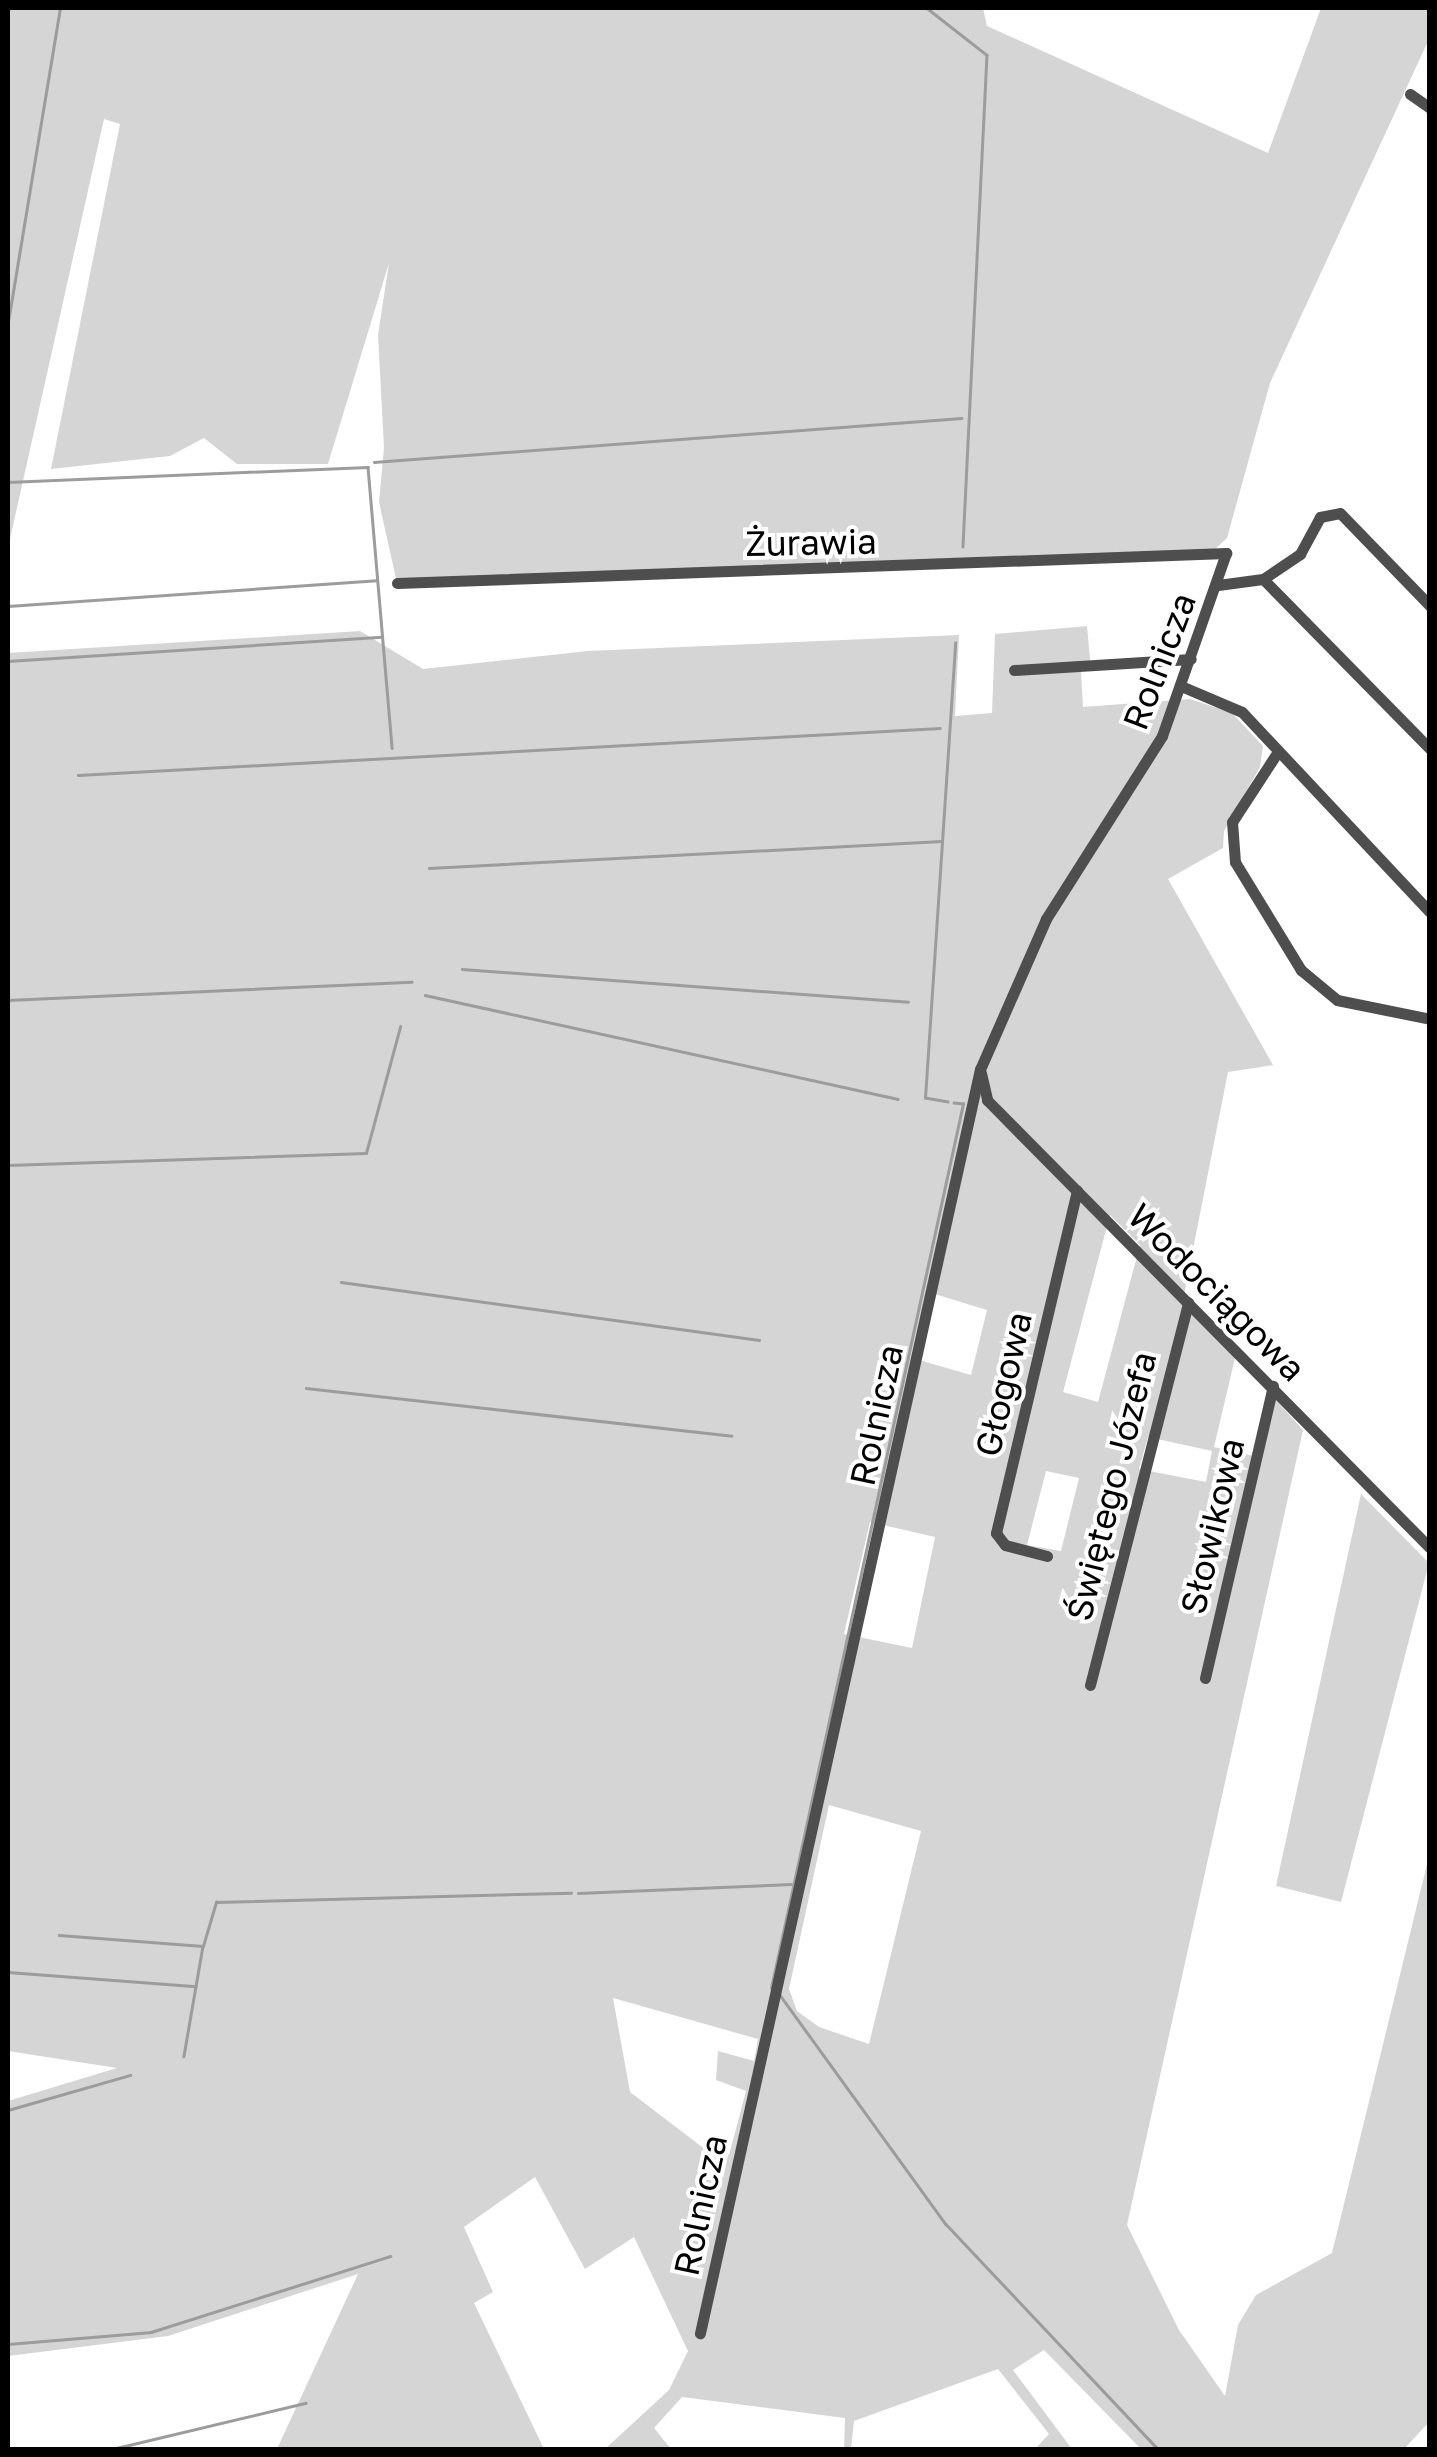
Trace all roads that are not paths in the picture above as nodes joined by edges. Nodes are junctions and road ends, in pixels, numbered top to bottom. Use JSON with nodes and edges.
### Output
{"nodes":[{"id":1,"x":1410,"y":94,"type":"dead end"},
{"id":2,"x":1430,"y":108,"type":"edge"},
{"id":3,"x":1226,"y":554,"type":"joint"},
{"id":4,"x":1264,"y":579,"type":"junction"},
{"id":5,"x":397,"y":583,"type":"dead end"},
{"id":6,"x":1218,"y":585,"type":"junction"},
{"id":7,"x":1430,"y":606,"type":"edge"},
{"id":8,"x":1192,"y":659,"type":"junction"},
{"id":9,"x":1014,"y":670,"type":"dead end"},
{"id":10,"x":1181,"y":686,"type":"junction"},
{"id":11,"x":1430,"y":750,"type":"edge"},
{"id":12,"x":1277,"y":753,"type":"junction"},
{"id":13,"x":1430,"y":912,"type":"edge"},
{"id":14,"x":1430,"y":1019,"type":"edge"},
{"id":15,"x":980,"y":1069,"type":"junction"},
{"id":16,"x":1076,"y":1190,"type":"junction"},
{"id":17,"x":1188,"y":1302,"type":"junction"},
{"id":18,"x":1273,"y":1386,"type":"junction"},
{"id":19,"x":1430,"y":1548,"type":"edge"},
{"id":20,"x":1047,"y":1556,"type":"dead end"},
{"id":21,"x":1205,"y":1678,"type":"dead end"},
{"id":22,"x":1090,"y":1685,"type":"dead end"},
{"id":23,"x":700,"y":2333,"type":"dead end"}],
"edges":[{"from":1,"to":2,"type":"street"},
{"from":3,"to":5,"type":"street","name":"Żurawia"},
{"from":3,"to":6,"type":"street","name":"Rolnicza"},
{"from":4,"to":6,"type":"street"},
{"from":4,"to":7,"type":"street"},
{"from":4,"to":11,"type":"street"},
{"from":6,"to":8,"type":"street","name":"Rolnicza"},
{"from":8,"to":9,"type":"street"},
{"from":8,"to":10,"type":"street","name":"Rolnicza"},
{"from":10,"to":12,"type":"street"},
{"from":10,"to":15,"type":"street","name":"Rolnicza"},
{"from":12,"to":13,"type":"street"},
{"from":12,"to":14,"type":"street"},
{"from":15,"to":16,"type":"street","name":"Wodociągowa"},
{"from":15,"to":23,"type":"street","name":"Rolnicza"},
{"from":16,"to":17,"type":"street","name":"Wodociągowa"},
{"from":16,"to":20,"type":"street","name":"Głogowa"},
{"from":17,"to":18,"type":"street","name":"Wodociągowa"},
{"from":17,"to":22,"type":"street","name":"Świętego Józefa"},
{"from":18,"to":19,"type":"street","name":"Wodociągowa"},
{"from":18,"to":21,"type":"street","name":"Słowikowa"}]}
